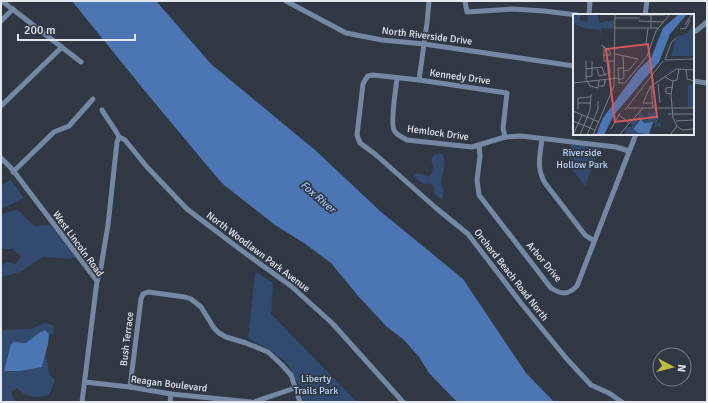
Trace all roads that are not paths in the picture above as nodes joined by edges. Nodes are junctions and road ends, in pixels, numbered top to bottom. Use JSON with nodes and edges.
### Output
{"nodes":[{"id":1,"x":2,"y":1,"type":"edge"},
{"id":2,"x":286,"y":1,"type":"edge"},
{"id":3,"x":429,"y":1,"type":"edge"},
{"id":4,"x":465,"y":1,"type":"edge"},
{"id":5,"x":590,"y":1,"type":"edge"},
{"id":6,"x":647,"y":1,"type":"edge"},
{"id":7,"x":13,"y":9,"type":"junction"},
{"id":8,"x":589,"y":14,"type":"edge"},
{"id":9,"x":646,"y":14,"type":"edge"},
{"id":10,"x":573,"y":15,"type":"edge"},
{"id":11,"x":1,"y":21,"type":"edge"},
{"id":12,"x":707,"y":22,"type":"edge"},
{"id":13,"x":694,"y":32,"type":"edge"},
{"id":14,"x":424,"y":44,"type":"junction"},
{"id":15,"x":62,"y":47,"type":"junction"},
{"id":16,"x":81,"y":62,"type":"dead end"},
{"id":17,"x":573,"y":66,"type":"edge"},
{"id":18,"x":368,"y":76,"type":"joint"},
{"id":19,"x":397,"y":78,"type":"junction"},
{"id":20,"x":419,"y":80,"type":"junction"},
{"id":21,"x":694,"y":81,"type":"edge"},
{"id":22,"x":707,"y":83,"type":"edge"},
{"id":23,"x":93,"y":99,"type":"dead end"},
{"id":24,"x":1,"y":106,"type":"edge"},
{"id":25,"x":102,"y":110,"type":"dead end"},
{"id":26,"x":636,"y":135,"type":"edge"},
{"id":27,"x":118,"y":137,"type":"junction"},
{"id":28,"x":505,"y":137,"type":"junction"},
{"id":29,"x":542,"y":139,"type":"junction"},
{"id":30,"x":479,"y":145,"type":"junction"},
{"id":31,"x":629,"y":151,"type":"junction"},
{"id":32,"x":1,"y":158,"type":"edge"},
{"id":33,"x":13,"y":172,"type":"junction"},
{"id":34,"x":594,"y":241,"type":"junction"},
{"id":35,"x":97,"y":281,"type":"junction"},
{"id":36,"x":85,"y":382,"type":"junction"},
{"id":37,"x":130,"y":388,"type":"junction"},
{"id":38,"x":295,"y":388,"type":"junction"},
{"id":39,"x":171,"y":394,"type":"junction"},
{"id":40,"x":82,"y":402,"type":"edge"},
{"id":41,"x":170,"y":402,"type":"edge"},
{"id":42,"x":253,"y":402,"type":"edge"},
{"id":43,"x":300,"y":402,"type":"edge"},
{"id":44,"x":403,"y":402,"type":"edge"},
{"id":45,"x":622,"y":402,"type":"edge"}],
"edges":[{"from":1,"to":7,"type":"street"},
{"from":2,"to":14,"type":"street","name":"North Riverside Drive"},
{"from":3,"to":14,"type":"street"},
{"from":4,"to":10,"type":"street"},
{"from":5,"to":8,"type":"street"},
{"from":6,"to":9,"type":"street"},
{"from":7,"to":11,"type":"street"},
{"from":7,"to":15,"type":"street"},
{"from":12,"to":13,"type":"street"},
{"from":14,"to":17,"type":"street","name":"North Riverside Drive"},
{"from":14,"to":20,"type":"street"},
{"from":15,"to":16,"type":"street"},
{"from":15,"to":24,"type":"street"},
{"from":18,"to":19,"type":"street","name":"Kennedy Drive"},
{"from":18,"to":45,"type":"street","name":"Orchard Beach Road North"},
{"from":19,"to":20,"type":"street","name":"Kennedy Drive"},
{"from":19,"to":30,"type":"street","name":"Hemlock Drive"},
{"from":20,"to":28,"type":"street","name":"Kennedy Drive"},
{"from":21,"to":22,"type":"street"},
{"from":23,"to":33,"type":"street"},
{"from":25,"to":27,"type":"street","name":"North Woodlawn Park Avenue"},
{"from":26,"to":31,"type":"street","name":"Arbor Drive"},
{"from":27,"to":35,"type":"street"},
{"from":27,"to":44,"type":"street","name":"North Woodlawn Park Avenue"},
{"from":28,"to":29,"type":"street","name":"Hemlock Drive"},
{"from":28,"to":30,"type":"street","name":"Hemlock Drive"},
{"from":29,"to":31,"type":"street","name":"Hemlock Drive"},
{"from":29,"to":34,"type":"street"},
{"from":30,"to":34,"type":"street","name":"Arbor Drive"},
{"from":31,"to":34,"type":"street","name":"Arbor Drive"},
{"from":32,"to":33,"type":"street","name":"West Lincoln Road"},
{"from":33,"to":35,"type":"street","name":"West Lincoln Road"},
{"from":35,"to":36,"type":"street","name":"West Lincoln Road"},
{"from":36,"to":37,"type":"street","name":"Reagan Boulevard"},
{"from":36,"to":40,"type":"street","name":"West Lincoln Road"},
{"from":37,"to":38,"type":"street","name":"Bush Terrace"},
{"from":37,"to":39,"type":"street","name":"Reagan Boulevard"},
{"from":38,"to":42,"type":"street","name":"Reagan Boulevard"},
{"from":38,"to":43,"type":"street"},
{"from":39,"to":41,"type":"street"},
{"from":39,"to":42,"type":"street","name":"Reagan Boulevard"}]}
